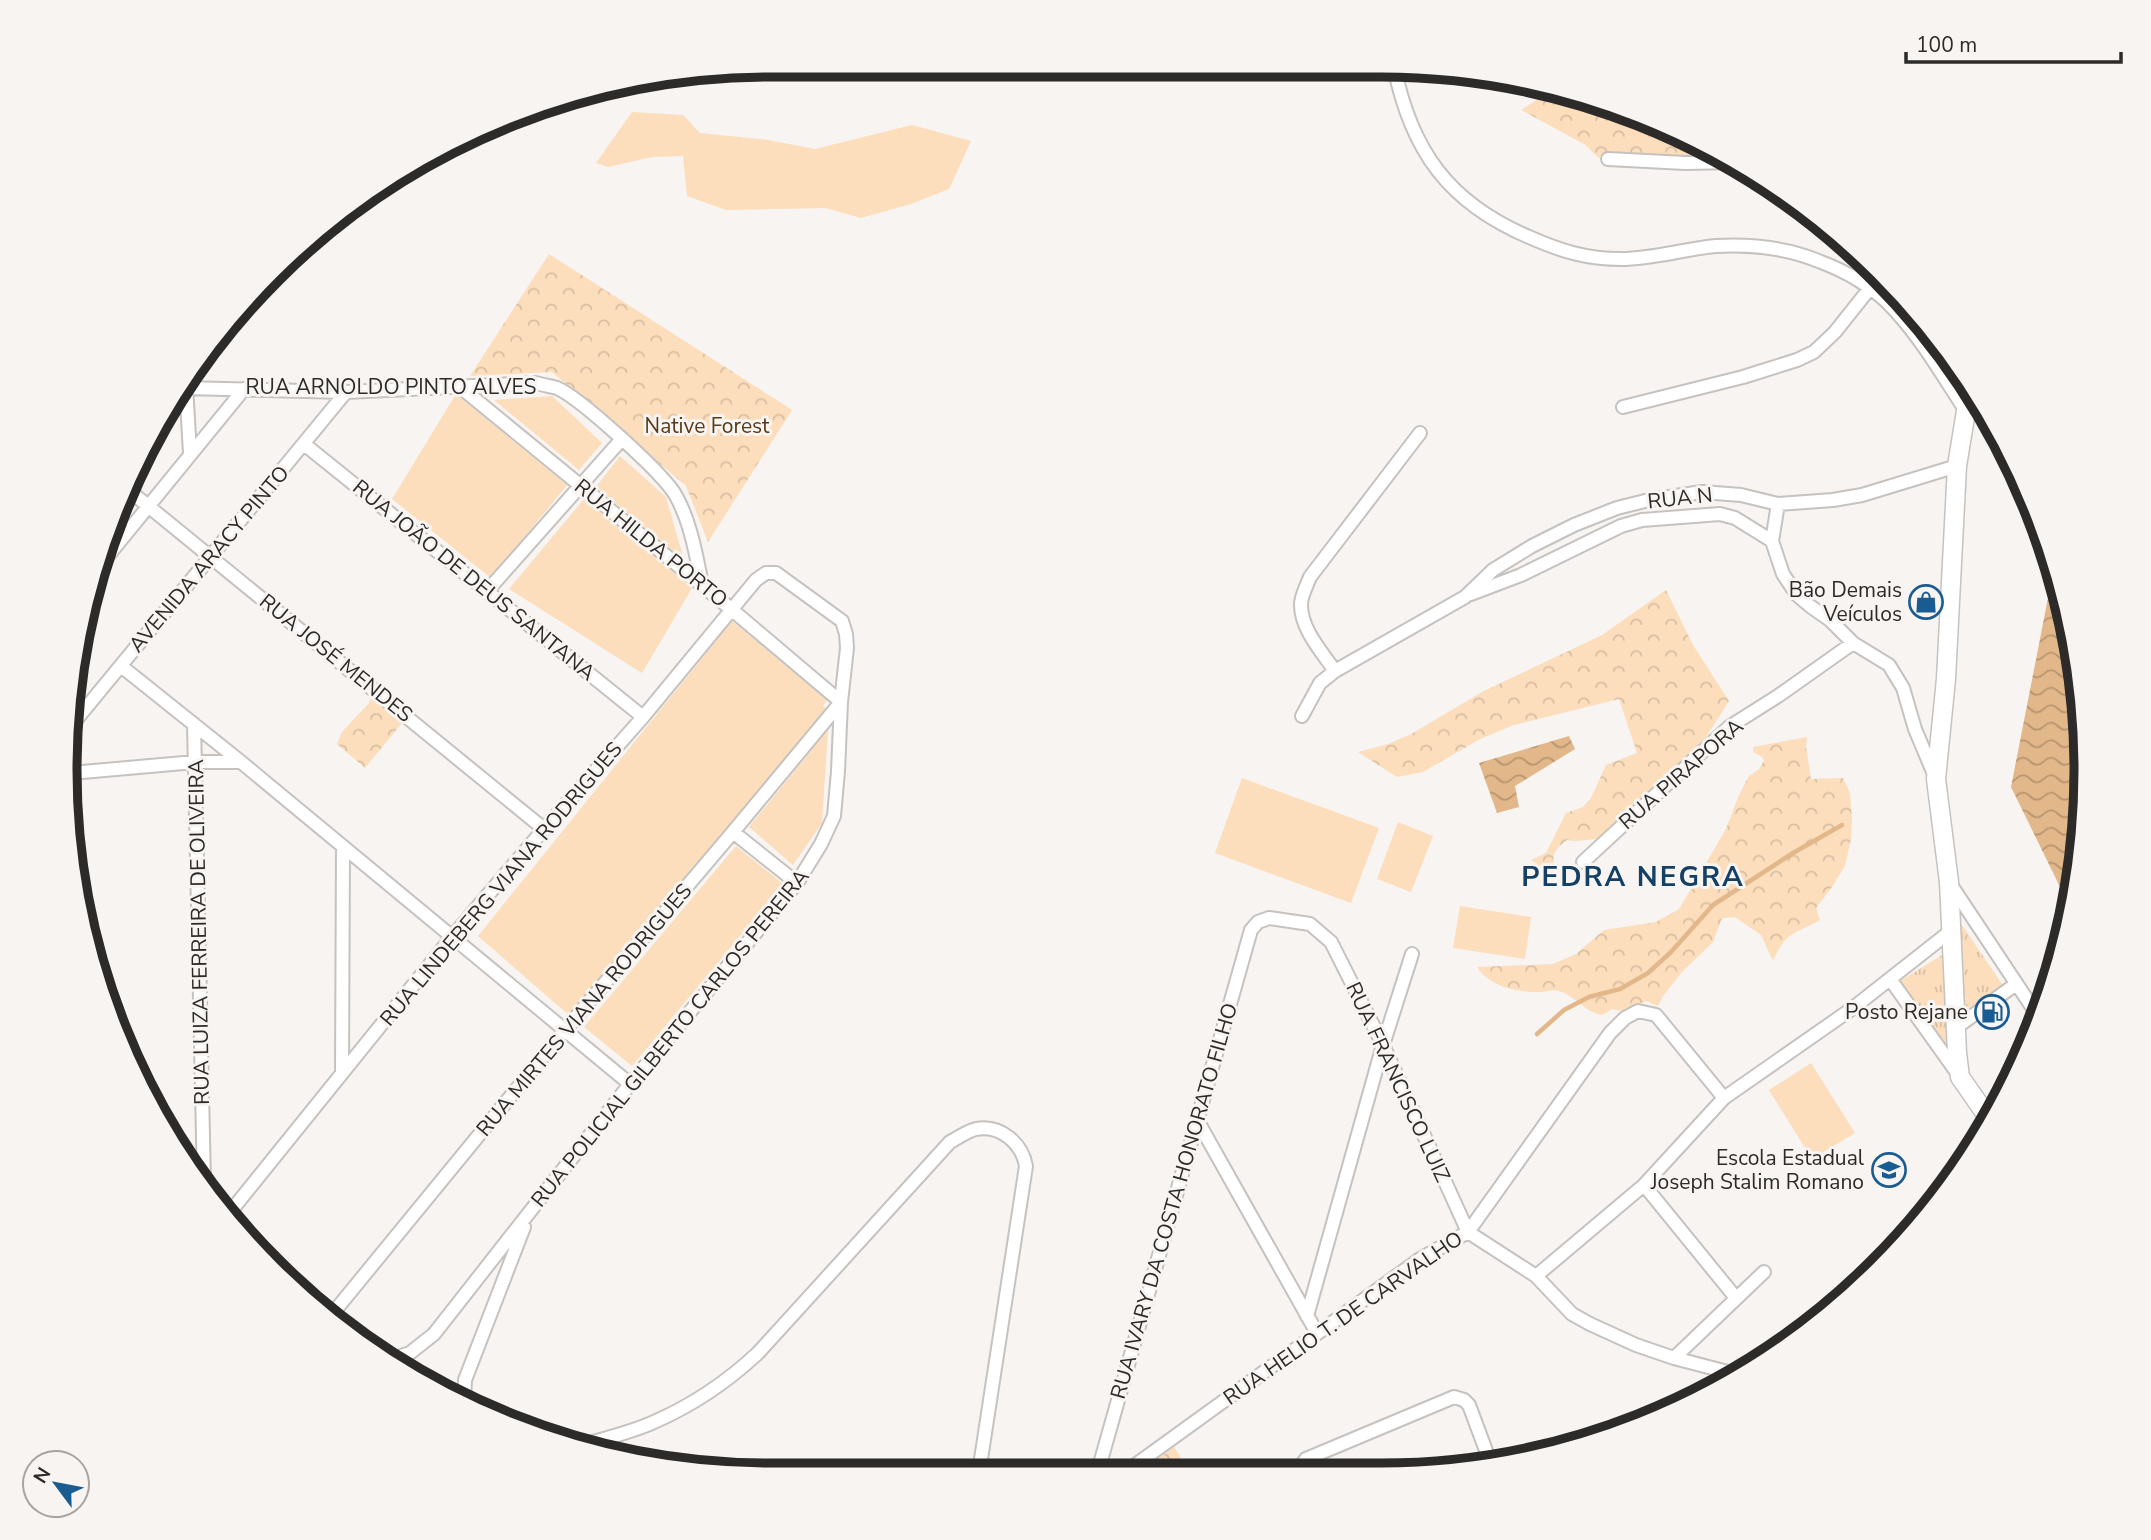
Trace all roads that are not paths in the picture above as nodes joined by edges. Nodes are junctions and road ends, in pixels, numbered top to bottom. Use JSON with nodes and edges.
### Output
{"nodes":[{"id":1,"x":1397,"y":77,"type":"edge"},
{"id":2,"x":1608,"y":159,"type":"dead end"},
{"id":3,"x":1714,"y":162,"type":"edge"},
{"id":4,"x":1870,"y":288,"type":"junction"},
{"id":5,"x":459,"y":386,"type":"junction"},
{"id":6,"x":193,"y":387,"type":"edge"},
{"id":7,"x":244,"y":389,"type":"junction"},
{"id":8,"x":346,"y":392,"type":"junction"},
{"id":9,"x":186,"y":398,"type":"edge"},
{"id":10,"x":1969,"y":404,"type":"edge"},
{"id":11,"x":1623,"y":407,"type":"dead end"},
{"id":12,"x":1966,"y":411,"type":"junction"},
{"id":13,"x":1420,"y":433,"type":"dead end"},
{"id":14,"x":621,"y":440,"type":"junction"},
{"id":15,"x":304,"y":444,"type":"junction"},
{"id":16,"x":190,"y":453,"type":"junction"},
{"id":17,"x":1957,"y":466,"type":"junction"},
{"id":18,"x":580,"y":485,"type":"junction"},
{"id":19,"x":134,"y":495,"type":"edge"},
{"id":20,"x":1741,"y":495,"type":"junction"},
{"id":21,"x":1778,"y":504,"type":"junction"},
{"id":22,"x":149,"y":506,"type":"junction"},
{"id":23,"x":1596,"y":516,"type":"junction"},
{"id":24,"x":1735,"y":519,"type":"junction"},
{"id":25,"x":1604,"y":533,"type":"junction"},
{"id":26,"x":1772,"y":541,"type":"junction"},
{"id":27,"x":113,"y":550,"type":"edge"},
{"id":28,"x":212,"y":556,"type":"junction"},
{"id":29,"x":702,"y":584,"type":"junction"},
{"id":30,"x":488,"y":590,"type":"junction"},
{"id":31,"x":1465,"y":597,"type":"junction"},
{"id":32,"x":731,"y":609,"type":"junction"},
{"id":33,"x":842,"y":621,"type":"joint"},
{"id":34,"x":1853,"y":643,"type":"junction"},
{"id":35,"x":121,"y":666,"type":"junction"},
{"id":36,"x":1335,"y":671,"type":"junction"},
{"id":37,"x":841,"y":702,"type":"junction"},
{"id":38,"x":79,"y":716,"type":"edge"},
{"id":39,"x":1302,"y":716,"type":"dead end"},
{"id":40,"x":643,"y":717,"type":"junction"},
{"id":41,"x":194,"y":724,"type":"junction"},
{"id":42,"x":195,"y":762,"type":"junction"},
{"id":43,"x":240,"y":762,"type":"junction"},
{"id":44,"x":77,"y":772,"type":"edge"},
{"id":45,"x":1936,"y":779,"type":"junction"},
{"id":46,"x":544,"y":829,"type":"junction"},
{"id":47,"x":733,"y":832,"type":"junction"},
{"id":48,"x":343,"y":847,"type":"junction"},
{"id":49,"x":1583,"y":862,"type":"dead end"},
{"id":50,"x":1949,"y":882,"type":"junction"},
{"id":51,"x":797,"y":883,"type":"junction"},
{"id":52,"x":1251,"y":930,"type":"joint"},
{"id":53,"x":1952,"y":930,"type":"junction"},
{"id":54,"x":452,"y":937,"type":"junction"},
{"id":55,"x":1412,"y":954,"type":"dead end"},
{"id":56,"x":1890,"y":979,"type":"junction"},
{"id":57,"x":2016,"y":985,"type":"junction"},
{"id":58,"x":2032,"y":1007,"type":"edge"},
{"id":59,"x":1957,"y":1027,"type":"junction"},
{"id":60,"x":565,"y":1030,"type":"junction"},
{"id":61,"x":1382,"y":1045,"type":"junction"},
{"id":62,"x":342,"y":1073,"type":"junction"},
{"id":63,"x":1960,"y":1077,"type":"junction"},
{"id":64,"x":630,"y":1084,"type":"junction"},
{"id":65,"x":1724,"y":1098,"type":"junction"},
{"id":66,"x":1984,"y":1111,"type":"edge"},
{"id":67,"x":1197,"y":1120,"type":"junction"},
{"id":68,"x":204,"y":1169,"type":"edge"},
{"id":69,"x":1644,"y":1185,"type":"junction"},
{"id":70,"x":233,"y":1208,"type":"edge"},
{"id":71,"x":529,"y":1215,"type":"junction"},
{"id":72,"x":1468,"y":1232,"type":"junction"},
{"id":73,"x":1763,"y":1272,"type":"dead end"},
{"id":74,"x":1536,"y":1276,"type":"junction"},
{"id":75,"x":1736,"y":1298,"type":"junction"},
{"id":76,"x":335,"y":1309,"type":"edge"},
{"id":77,"x":1307,"y":1316,"type":"junction"},
{"id":78,"x":1317,"y":1334,"type":"junction"},
{"id":79,"x":401,"y":1356,"type":"edge"},
{"id":80,"x":1674,"y":1358,"type":"junction"},
{"id":81,"x":1725,"y":1371,"type":"edge"},
{"id":82,"x":464,"y":1393,"type":"edge"},
{"id":83,"x":597,"y":1440,"type":"edge"},
{"id":84,"x":1487,"y":1454,"type":"edge"},
{"id":85,"x":980,"y":1463,"type":"edge"},
{"id":86,"x":1100,"y":1463,"type":"edge"},
{"id":87,"x":1138,"y":1463,"type":"edge"},
{"id":88,"x":1302,"y":1463,"type":"edge"}],
"edges":[{"from":1,"to":4,"type":"street"},
{"from":2,"to":3,"type":"street"},
{"from":4,"to":11,"type":"street"},
{"from":4,"to":12,"type":"street"},
{"from":5,"to":8,"type":"street","name":"RUA ARNOLDO PINTO ALVES"},
{"from":5,"to":14,"type":"street","name":"RUA ARNOLDO PINTO ALVES"},
{"from":5,"to":18,"type":"street","name":"RUA HILDA PORTO"},
{"from":6,"to":7,"type":"street","name":"RUA ARNOLDO PINTO ALVES"},
{"from":7,"to":8,"type":"street","name":"RUA ARNOLDO PINTO ALVES"},
{"from":7,"to":16,"type":"street"},
{"from":8,"to":15,"type":"street","name":"AVENIDA ARACY PINTO"},
{"from":9,"to":16,"type":"street"},
{"from":10,"to":12,"type":"main road"},
{"from":12,"to":17,"type":"main road"},
{"from":13,"to":36,"type":"street"},
{"from":14,"to":18,"type":"street"},
{"from":14,"to":29,"type":"street"},
{"from":15,"to":28,"type":"street","name":"AVENIDA ARACY PINTO"},
{"from":15,"to":30,"type":"street","name":"RUA JOÃO DE DEUS SANTANA"},
{"from":16,"to":22,"type":"street"},
{"from":17,"to":21,"type":"street","name":"RUA N"},
{"from":17,"to":45,"type":"main road"},
{"from":18,"to":29,"type":"street","name":"RUA HILDA PORTO"},
{"from":18,"to":30,"type":"street"},
{"from":19,"to":22,"type":"street","name":"RUA JOSÉ MENDES"},
{"from":20,"to":21,"type":"street","name":"RUA N"},
{"from":20,"to":23,"type":"street","name":"RUA N"},
{"from":20,"to":24,"type":"street"},
{"from":21,"to":26,"type":"street"},
{"from":22,"to":27,"type":"street"},
{"from":22,"to":28,"type":"street","name":"RUA JOSÉ MENDES"},
{"from":23,"to":25,"type":"street"},
{"from":23,"to":31,"type":"street","name":"RUA N"},
{"from":24,"to":25,"type":"street","name":"RUA N"},
{"from":24,"to":26,"type":"street","name":"RUA N"},
{"from":25,"to":31,"type":"street","name":"RUA N"},
{"from":26,"to":34,"type":"street"},
{"from":28,"to":35,"type":"street","name":"AVENIDA ARACY PINTO"},
{"from":28,"to":46,"type":"street","name":"RUA JOSÉ MENDES"},
{"from":29,"to":32,"type":"street","name":"RUA HILDA PORTO"},
{"from":30,"to":40,"type":"street","name":"RUA JOÃO DE DEUS SANTANA"},
{"from":31,"to":36,"type":"street","name":"RUA N"},
{"from":32,"to":33,"type":"street","name":"RUA LINDEBERG VIANA RODRIGUES"},
{"from":32,"to":37,"type":"street","name":"RUA HILDA PORTO"},
{"from":32,"to":40,"type":"street","name":"RUA LINDEBERG VIANA RODRIGUES"},
{"from":33,"to":37,"type":"street","name":"RUA POLICIAL GILBERTO CARLOS PEREIRA"},
{"from":34,"to":45,"type":"street"},
{"from":34,"to":49,"type":"street","name":"RUA PIRAPORA"},
{"from":35,"to":38,"type":"street","name":"AVENIDA ARACY PINTO"},
{"from":35,"to":41,"type":"street"},
{"from":36,"to":39,"type":"street","name":"RUA N"},
{"from":37,"to":47,"type":"street","name":"RUA MIRTES VIANA RODRIGUES"},
{"from":37,"to":51,"type":"street","name":"RUA POLICIAL GILBERTO CARLOS PEREIRA"},
{"from":40,"to":46,"type":"street","name":"RUA LINDEBERG VIANA RODRIGUES"},
{"from":41,"to":42,"type":"street","name":"RUA LUIZA FERREIRA DE OLIVEIRA"},
{"from":41,"to":43,"type":"street"},
{"from":42,"to":43,"type":"street"},
{"from":42,"to":44,"type":"street"},
{"from":42,"to":68,"type":"street","name":"RUA LUIZA FERREIRA DE OLIVEIRA"},
{"from":43,"to":48,"type":"street"},
{"from":45,"to":50,"type":"main road"},
{"from":46,"to":54,"type":"street","name":"RUA LINDEBERG VIANA RODRIGUES"},
{"from":47,"to":51,"type":"street"},
{"from":47,"to":60,"type":"street","name":"RUA MIRTES VIANA RODRIGUES"},
{"from":48,"to":54,"type":"street"},
{"from":48,"to":62,"type":"street"},
{"from":50,"to":53,"type":"main road"},
{"from":50,"to":57,"type":"street"},
{"from":51,"to":64,"type":"street","name":"RUA POLICIAL GILBERTO CARLOS PEREIRA"},
{"from":52,"to":61,"type":"street","name":"RUA FRANCISCO LUIZ"},
{"from":52,"to":67,"type":"street","name":"RUA IVARY DA COSTA HONORATO FILHO"},
{"from":53,"to":56,"type":"street"},
{"from":53,"to":59,"type":"main road"},
{"from":54,"to":60,"type":"street"},
{"from":54,"to":62,"type":"street","name":"RUA LINDEBERG VIANA RODRIGUES"},
{"from":55,"to":61,"type":"street"},
{"from":56,"to":63,"type":"street"},
{"from":56,"to":65,"type":"street"},
{"from":57,"to":58,"type":"street"},
{"from":57,"to":59,"type":"street"},
{"from":59,"to":63,"type":"main road"},
{"from":60,"to":64,"type":"street"},
{"from":60,"to":76,"type":"street","name":"RUA MIRTES VIANA RODRIGUES"},
{"from":61,"to":72,"type":"street","name":"RUA FRANCISCO LUIZ"},
{"from":61,"to":77,"type":"street"},
{"from":62,"to":70,"type":"street","name":"RUA LINDEBERG VIANA RODRIGUES"},
{"from":63,"to":66,"type":"main road"},
{"from":64,"to":71,"type":"street","name":"RUA POLICIAL GILBERTO CARLOS PEREIRA"},
{"from":65,"to":69,"type":"street"},
{"from":65,"to":72,"type":"street","name":"RUA HELIO T. DE CARVALHO"},
{"from":67,"to":77,"type":"street"},
{"from":67,"to":86,"type":"street","name":"RUA IVARY DA COSTA HONORATO FILHO"},
{"from":69,"to":74,"type":"street"},
{"from":69,"to":75,"type":"street"},
{"from":71,"to":79,"type":"street","name":"RUA POLICIAL GILBERTO CARLOS PEREIRA"},
{"from":71,"to":82,"type":"street"},
{"from":72,"to":74,"type":"street"},
{"from":72,"to":78,"type":"street","name":"RUA HELIO T. DE CARVALHO"},
{"from":73,"to":75,"type":"street"},
{"from":74,"to":80,"type":"street"},
{"from":75,"to":80,"type":"street"},
{"from":77,"to":78,"type":"street"},
{"from":78,"to":87,"type":"street","name":"RUA HELIO T. DE CARVALHO"},
{"from":80,"to":81,"type":"street"},
{"from":83,"to":85,"type":"street"},
{"from":84,"to":88,"type":"street"}]}
